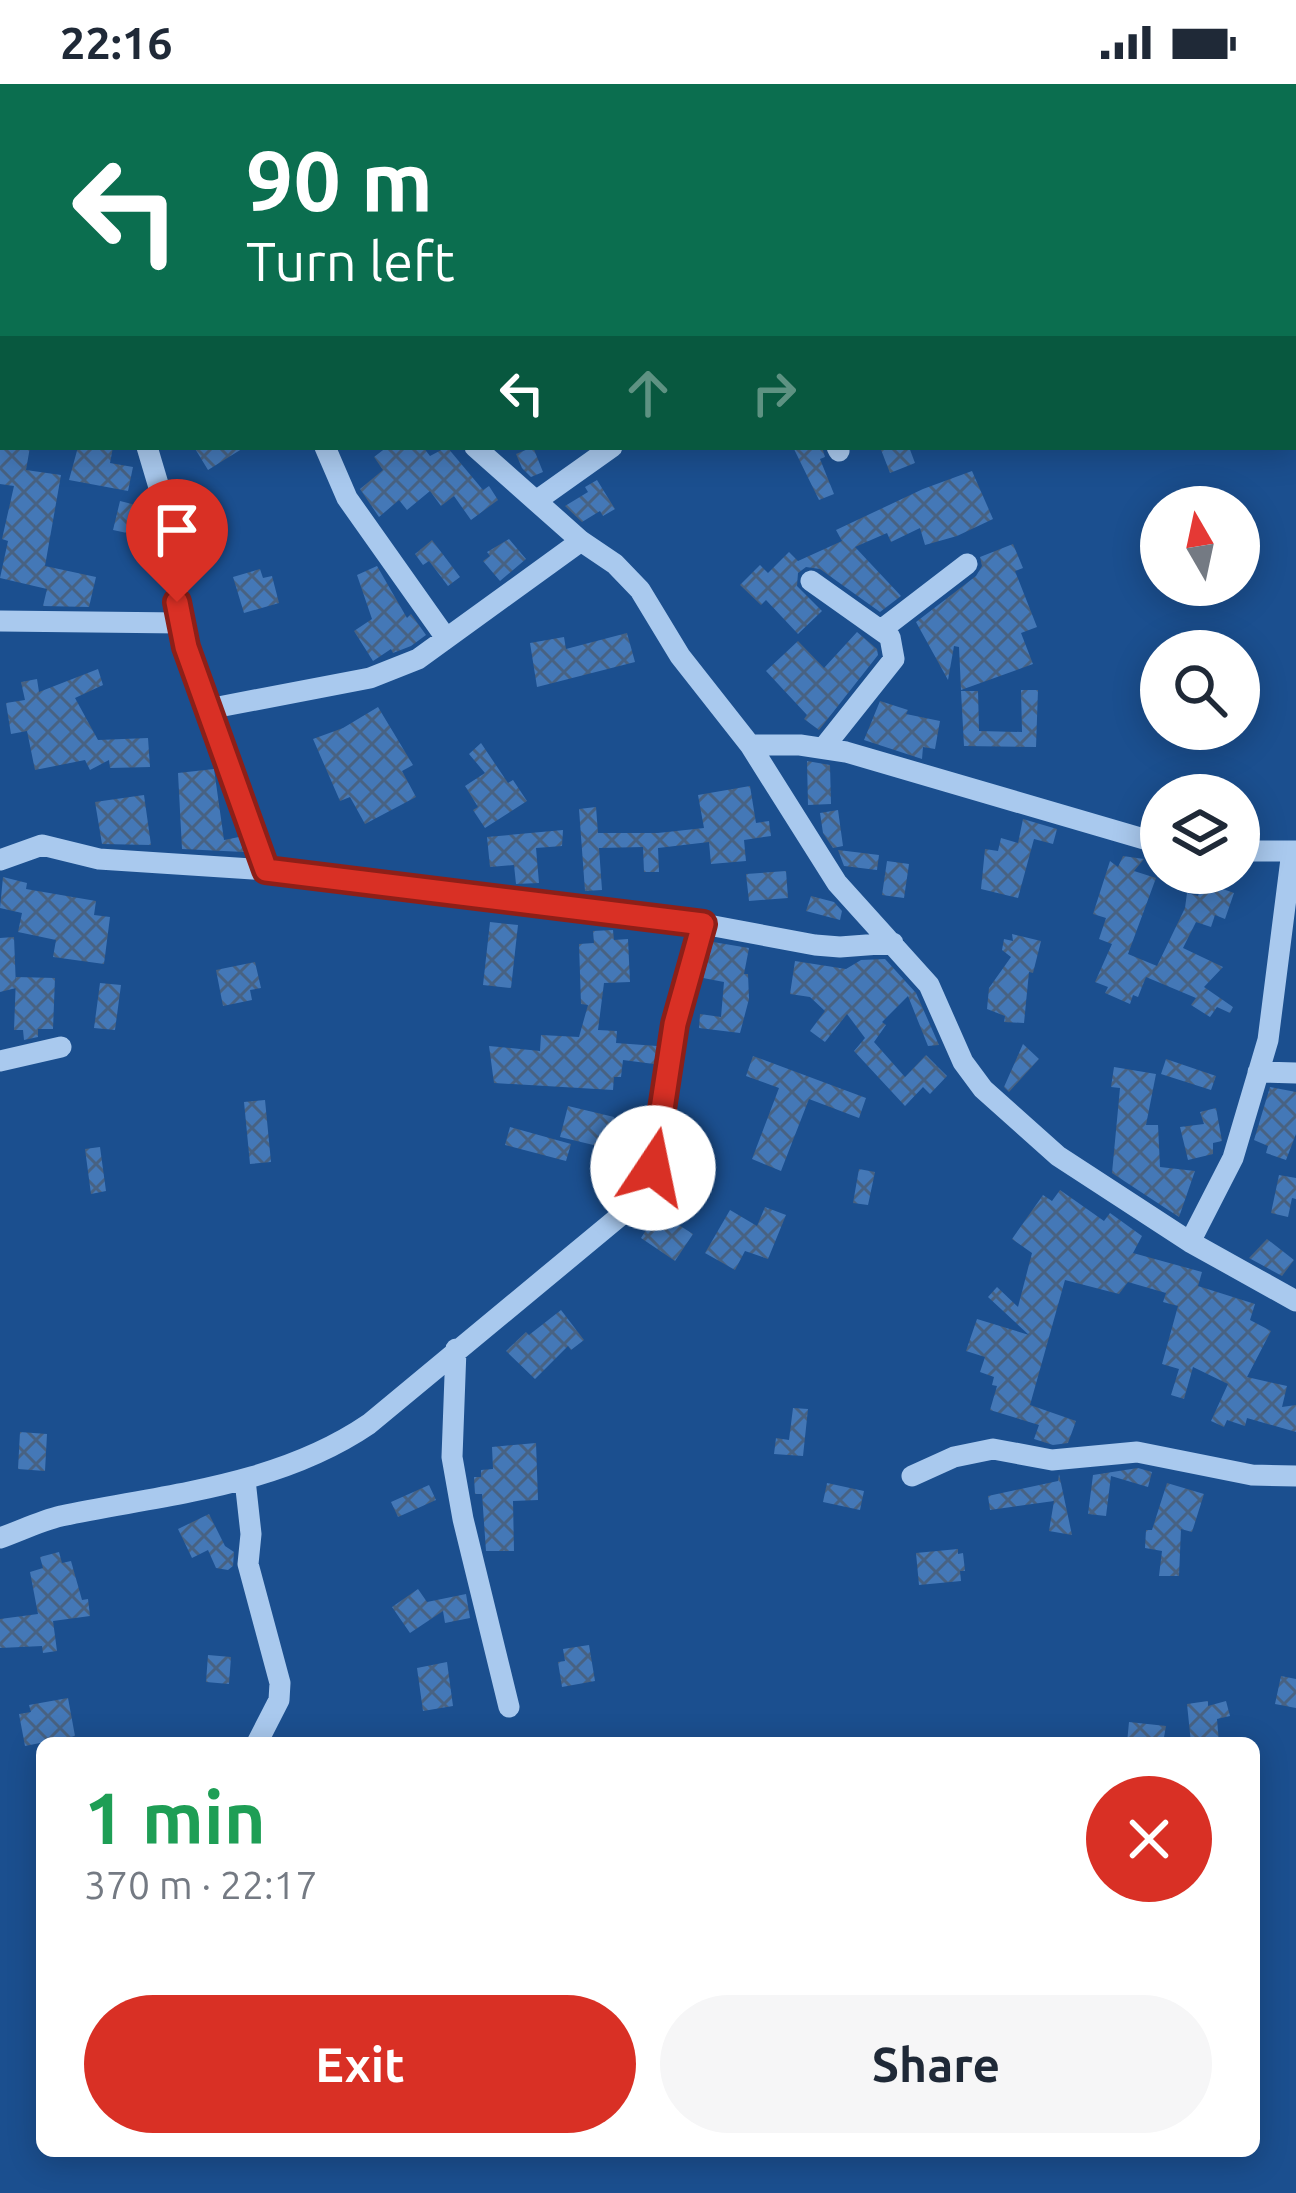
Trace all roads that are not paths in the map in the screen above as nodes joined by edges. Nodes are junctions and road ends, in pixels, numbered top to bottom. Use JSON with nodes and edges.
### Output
{"nodes":[{"id":1,"x":148,"y":450,"type":"edge"},
{"id":2,"x":326,"y":450,"type":"edge"},
{"id":3,"x":479,"y":450,"type":"edge"},
{"id":4,"x":608,"y":450,"type":"edge"},
{"id":5,"x":536,"y":501,"type":"junction"},
{"id":6,"x":580,"y":541,"type":"junction"},
{"id":7,"x":967,"y":564,"type":"dead end"},
{"id":8,"x":811,"y":581,"type":"dead end"},
{"id":9,"x":0,"y":621,"type":"edge"},
{"id":10,"x":181,"y":623,"type":"junction"},
{"id":11,"x":880,"y":630,"type":"junction"},
{"id":12,"x":446,"y":638,"type":"junction"},
{"id":13,"x":208,"y":710,"type":"junction"},
{"id":14,"x":750,"y":745,"type":"junction"},
{"id":15,"x":824,"y":747,"type":"junction"},
{"id":16,"x":1140,"y":838,"type":"edge"},
{"id":17,"x":1260,"y":851,"type":"edge"},
{"id":18,"x":1294,"y":851,"type":"edge"},
{"id":19,"x":0,"y":860,"type":"edge"},
{"id":20,"x":266,"y":870,"type":"junction"},
{"id":21,"x":703,"y":924,"type":"junction"},
{"id":22,"x":893,"y":943,"type":"junction"},
{"id":23,"x":61,"y":1047,"type":"dead end"},
{"id":24,"x":0,"y":1060,"type":"edge"},
{"id":25,"x":1258,"y":1072,"type":"junction"},
{"id":26,"x":1296,"y":1073,"type":"edge"},
{"id":27,"x":1190,"y":1242,"type":"junction"},
{"id":28,"x":1296,"y":1301,"type":"edge"},
{"id":29,"x":456,"y":1348,"type":"junction"},
{"id":30,"x":912,"y":1476,"type":"dead end"},
{"id":31,"x":1296,"y":1476,"type":"edge"},
{"id":32,"x":245,"y":1480,"type":"junction"},
{"id":33,"x":0,"y":1538,"type":"edge"},
{"id":34,"x":509,"y":1707,"type":"dead end"},
{"id":35,"x":260,"y":1737,"type":"edge"}],
"edges":[{"from":1,"to":10,"type":"street"},
{"from":2,"to":12,"type":"street"},
{"from":3,"to":5,"type":"street"},
{"from":4,"to":5,"type":"street"},
{"from":5,"to":6,"type":"street"},
{"from":6,"to":12,"type":"street"},
{"from":6,"to":14,"type":"street"},
{"from":7,"to":11,"type":"street"},
{"from":8,"to":11,"type":"street"},
{"from":9,"to":10,"type":"street"},
{"from":10,"to":13,"type":"street"},
{"from":11,"to":15,"type":"street"},
{"from":12,"to":13,"type":"street"},
{"from":13,"to":20,"type":"street"},
{"from":14,"to":15,"type":"street"},
{"from":14,"to":22,"type":"street"},
{"from":15,"to":16,"type":"street"},
{"from":17,"to":18,"type":"street"},
{"from":18,"to":25,"type":"street"},
{"from":19,"to":20,"type":"street"},
{"from":20,"to":21,"type":"street"},
{"from":21,"to":22,"type":"street"},
{"from":21,"to":29,"type":"street"},
{"from":22,"to":27,"type":"street"},
{"from":23,"to":24,"type":"street"},
{"from":25,"to":26,"type":"street"},
{"from":25,"to":27,"type":"street"},
{"from":27,"to":28,"type":"street"},
{"from":29,"to":32,"type":"street"},
{"from":29,"to":34,"type":"street"},
{"from":30,"to":31,"type":"street"},
{"from":32,"to":33,"type":"street"},
{"from":32,"to":35,"type":"street"}]}
